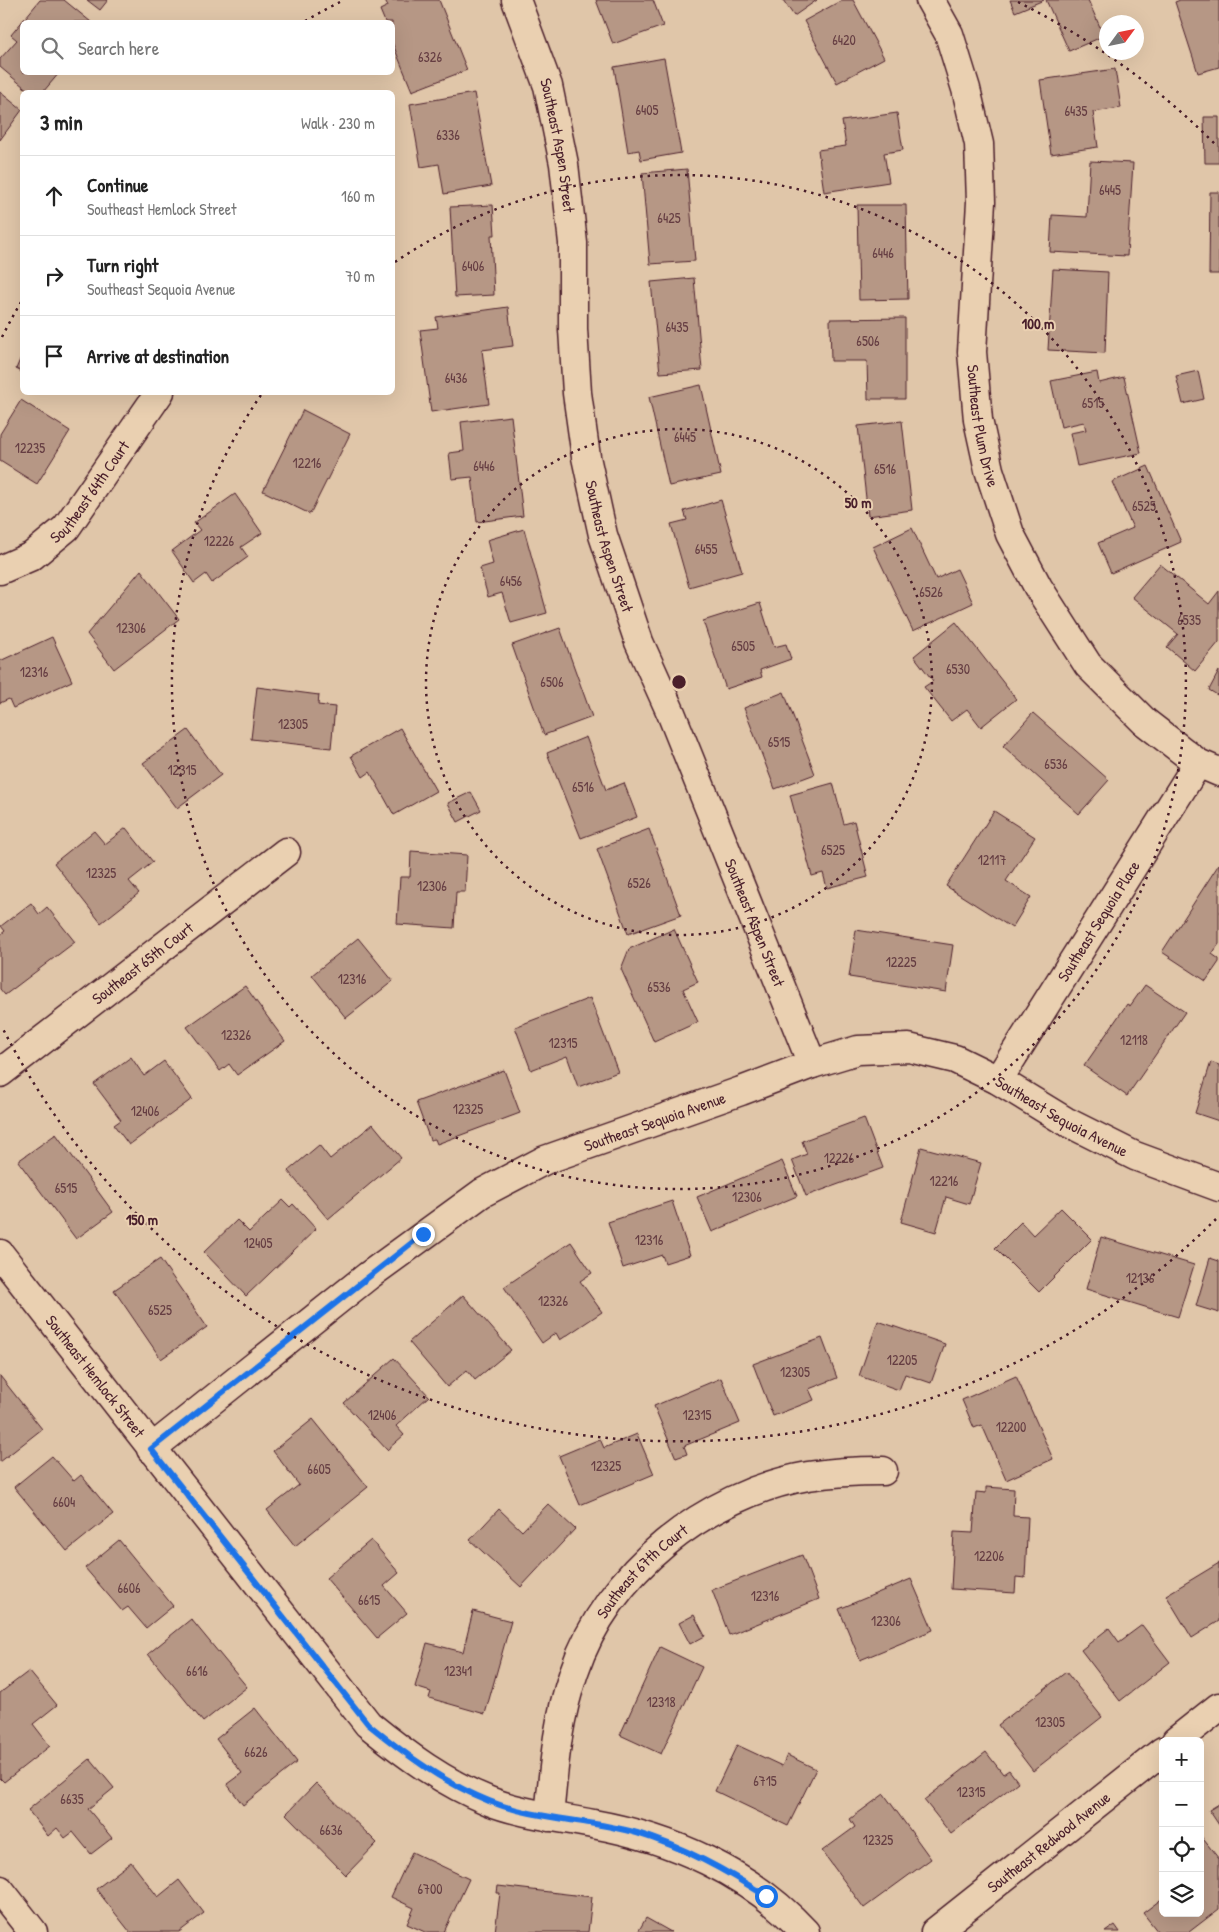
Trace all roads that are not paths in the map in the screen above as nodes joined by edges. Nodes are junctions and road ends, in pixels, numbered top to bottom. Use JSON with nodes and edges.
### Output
{"nodes":[{"id":1,"x":516,"y":0,"type":"edge"},
{"id":2,"x":930,"y":0,"type":"edge"},
{"id":3,"x":158,"y":395,"type":"edge"},
{"id":4,"x":0,"y":570,"type":"edge"},
{"id":5,"x":1209,"y":768,"type":"edge"},
{"id":6,"x":286,"y":852,"type":"dead end"},
{"id":7,"x":812,"y":1064,"type":"junction"},
{"id":8,"x":0,"y":1073,"type":"edge"},
{"id":9,"x":998,"y":1080,"type":"junction"},
{"id":10,"x":1219,"y":1187,"type":"edge"},
{"id":11,"x":0,"y":1254,"type":"edge"},
{"id":12,"x":151,"y":1449,"type":"junction"},
{"id":13,"x":883,"y":1471,"type":"dead end"},
{"id":14,"x":1219,"y":1707,"type":"edge"},
{"id":15,"x":1181,"y":1737,"type":"edge"},
{"id":16,"x":1159,"y":1754,"type":"edge"},
{"id":17,"x":549,"y":1817,"type":"junction"},
{"id":18,"x":0,"y":1890,"type":"edge"},
{"id":19,"x":33,"y":1932,"type":"edge"},
{"id":20,"x":805,"y":1932,"type":"edge"},
{"id":21,"x":935,"y":1932,"type":"edge"}],
"edges":[{"from":1,"to":7,"type":"street","name":"Southeast Aspen Street"},
{"from":2,"to":5,"type":"street","name":"Southeast Plum Drive"},
{"from":3,"to":4,"type":"street","name":"Southeast 64th Court"},
{"from":5,"to":9,"type":"street","name":"Southeast Sequoia Place"},
{"from":6,"to":8,"type":"street","name":"Southeast 65th Court"},
{"from":7,"to":9,"type":"street","name":"Southeast Sequoia Avenue"},
{"from":7,"to":12,"type":"street","name":"Southeast Sequoia Avenue"},
{"from":9,"to":10,"type":"street","name":"Southeast Sequoia Avenue"},
{"from":11,"to":12,"type":"street","name":"Southeast Hemlock Street"},
{"from":12,"to":17,"type":"street","name":"Southeast Hemlock Street"},
{"from":13,"to":17,"type":"street","name":"Southeast 67th Court"},
{"from":14,"to":15,"type":"street"},
{"from":16,"to":21,"type":"street","name":"Southeast Redwood Avenue"},
{"from":17,"to":20,"type":"street","name":"Southeast Hemlock Street"},
{"from":18,"to":19,"type":"street"}]}
